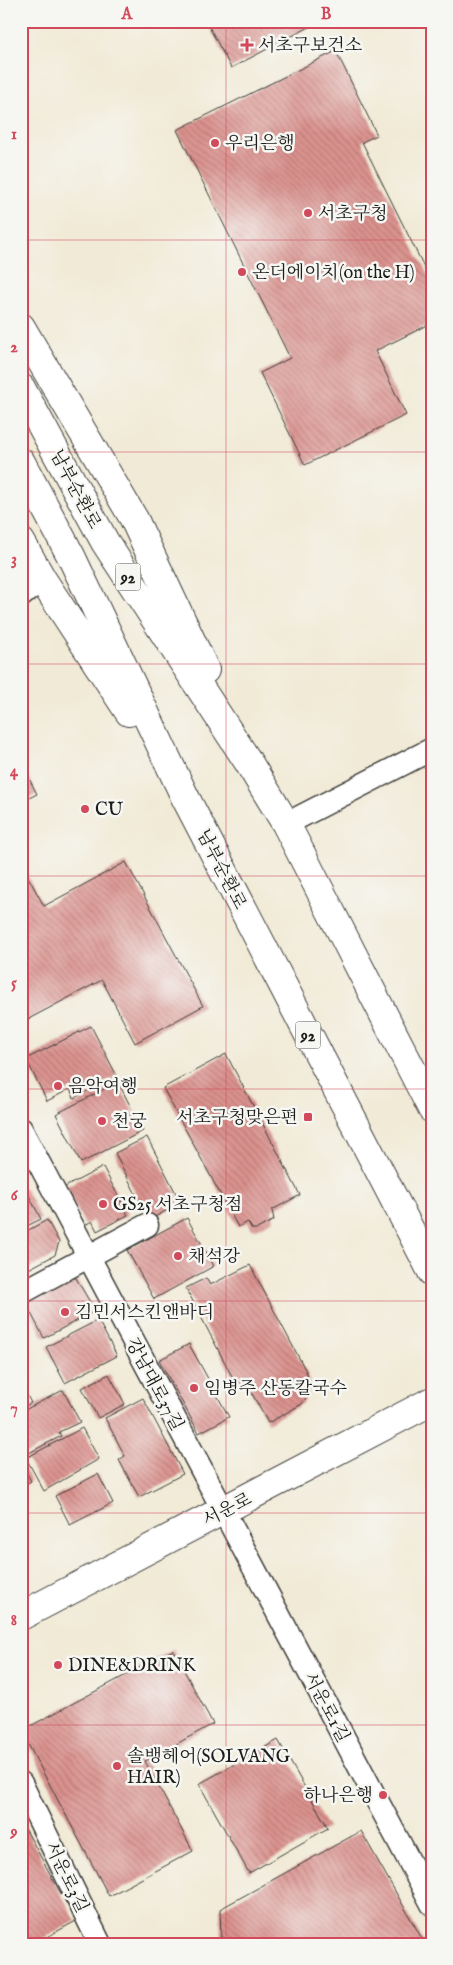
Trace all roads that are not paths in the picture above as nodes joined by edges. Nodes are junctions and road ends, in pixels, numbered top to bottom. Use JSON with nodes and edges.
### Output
{"nodes":[{"id":1,"x":21,"y":327,"type":"edge"},
{"id":2,"x":21,"y":388,"type":"edge"},
{"id":3,"x":21,"y":462,"type":"edge"},
{"id":4,"x":21,"y":542,"type":"edge"},
{"id":5,"x":42,"y":580,"type":"junction"},
{"id":6,"x":21,"y":596,"type":"edge"},
{"id":7,"x":432,"y":750,"type":"edge"},
{"id":8,"x":247,"y":760,"type":"junction"},
{"id":9,"x":185,"y":797,"type":"junction"},
{"id":10,"x":286,"y":824,"type":"junction"},
{"id":11,"x":432,"y":1109,"type":"edge"},
{"id":12,"x":21,"y":1129,"type":"edge"},
{"id":13,"x":148,"y":1225,"type":"dead end"},
{"id":14,"x":88,"y":1257,"type":"junction"},
{"id":15,"x":432,"y":1272,"type":"edge"},
{"id":16,"x":21,"y":1293,"type":"edge"},
{"id":17,"x":432,"y":1401,"type":"edge"},
{"id":18,"x":222,"y":1510,"type":"junction"},
{"id":19,"x":21,"y":1616,"type":"edge"},
{"id":20,"x":21,"y":1783,"type":"edge"},
{"id":21,"x":432,"y":1904,"type":"edge"},
{"id":22,"x":100,"y":1944,"type":"edge"}],
"edges":[{"from":1,"to":8,"type":"main road"},
{"from":2,"to":8,"type":"main road","name":"남부순환로","number":"92"},
{"from":3,"to":9,"type":"main road","name":"남부순환로","number":"92"},
{"from":4,"to":5,"type":"main road"},
{"from":5,"to":6,"type":"street"},
{"from":5,"to":9,"type":"main road"},
{"from":7,"to":10,"type":"street"},
{"from":8,"to":10,"type":"main road","name":"남부순환로","number":"92"},
{"from":9,"to":15,"type":"main road","name":"남부순환로","number":"92"},
{"from":10,"to":11,"type":"main road","name":"남부순환로","number":"92"},
{"from":12,"to":14,"type":"street","name":"강남대로37길"},
{"from":13,"to":14,"type":"street"},
{"from":14,"to":16,"type":"street"},
{"from":14,"to":18,"type":"street","name":"강남대로37길"},
{"from":17,"to":18,"type":"main road","name":"서운로"},
{"from":18,"to":19,"type":"main road","name":"서운로"},
{"from":18,"to":21,"type":"street","name":"서운로1길"},
{"from":20,"to":22,"type":"street","name":"서운로3길"}]}
